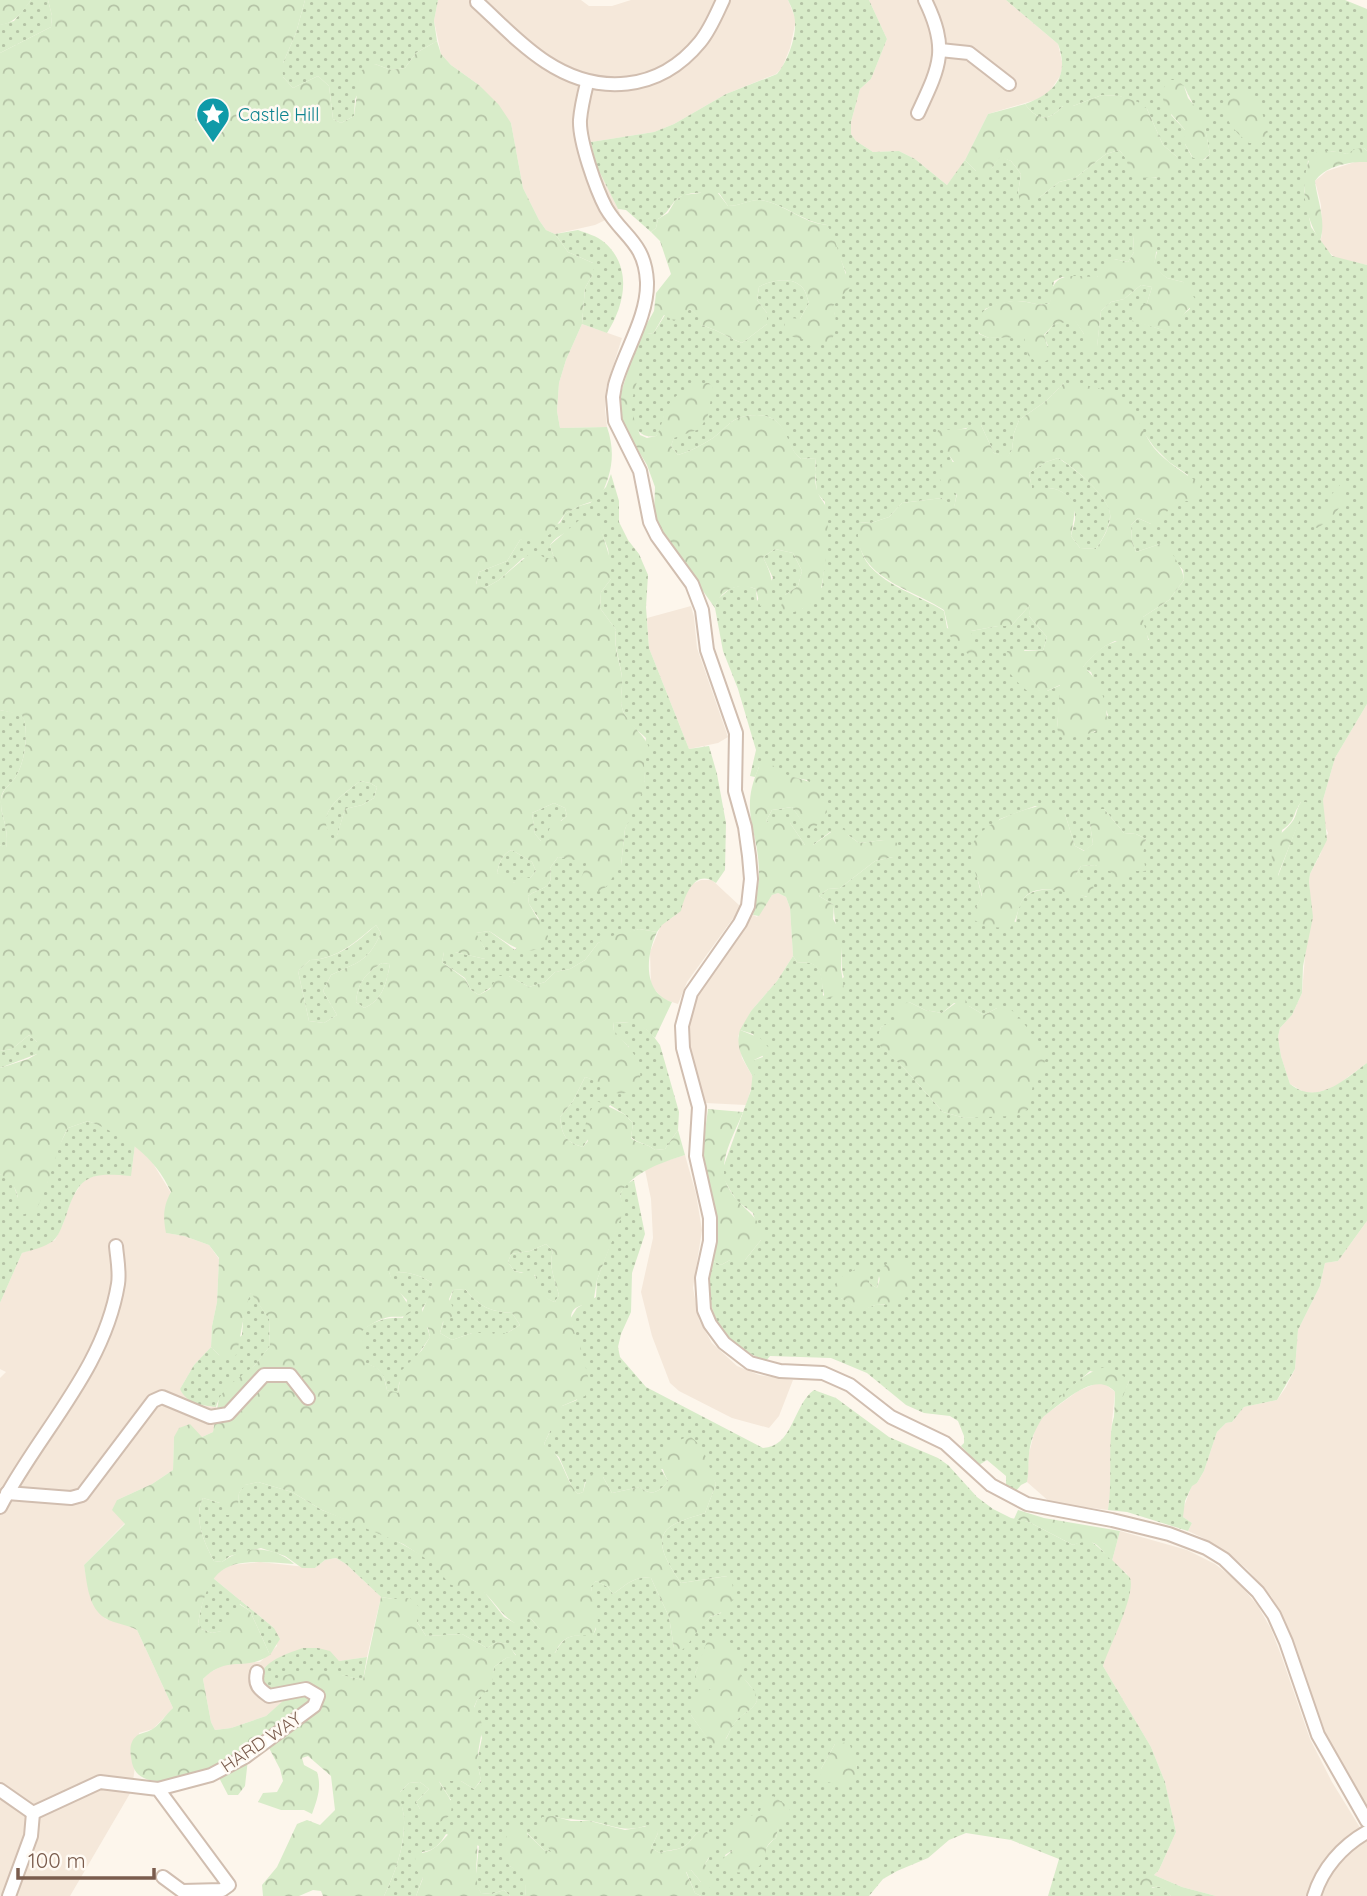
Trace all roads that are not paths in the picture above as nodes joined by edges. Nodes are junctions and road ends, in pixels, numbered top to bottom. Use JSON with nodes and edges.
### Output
{"nodes":[{"id":1,"x":723,"y":0,"type":"edge"},
{"id":2,"x":925,"y":0,"type":"edge"},
{"id":3,"x":477,"y":2,"type":"dead end"},
{"id":4,"x":940,"y":50,"type":"junction"},
{"id":5,"x":587,"y":83,"type":"junction"},
{"id":6,"x":1009,"y":84,"type":"dead end"},
{"id":7,"x":918,"y":113,"type":"dead end"},
{"id":8,"x":116,"y":1246,"type":"dead end"},
{"id":9,"x":308,"y":1398,"type":"dead end"},
{"id":10,"x":7,"y":1493,"type":"junction"},
{"id":11,"x":0,"y":1507,"type":"edge"},
{"id":12,"x":257,"y":1672,"type":"dead end"},
{"id":13,"x":158,"y":1788,"type":"junction"},
{"id":14,"x":0,"y":1790,"type":"edge"},
{"id":15,"x":33,"y":1813,"type":"junction"},
{"id":16,"x":1367,"y":1821,"type":"edge"},
{"id":17,"x":1367,"y":1832,"type":"edge"},
{"id":18,"x":163,"y":1877,"type":"dead end"},
{"id":19,"x":9,"y":1896,"type":"edge"},
{"id":20,"x":1314,"y":1896,"type":"edge"}],
"edges":[{"from":1,"to":5,"type":"street"},
{"from":2,"to":4,"type":"street"},
{"from":3,"to":5,"type":"street"},
{"from":4,"to":6,"type":"street"},
{"from":4,"to":7,"type":"street"},
{"from":5,"to":16,"type":"street"},
{"from":8,"to":10,"type":"street"},
{"from":9,"to":10,"type":"street"},
{"from":10,"to":11,"type":"street"},
{"from":12,"to":13,"type":"street","name":"HARD WAY"},
{"from":13,"to":15,"type":"street"},
{"from":13,"to":18,"type":"street"},
{"from":14,"to":15,"type":"street"},
{"from":15,"to":19,"type":"street"},
{"from":17,"to":20,"type":"street"}]}
